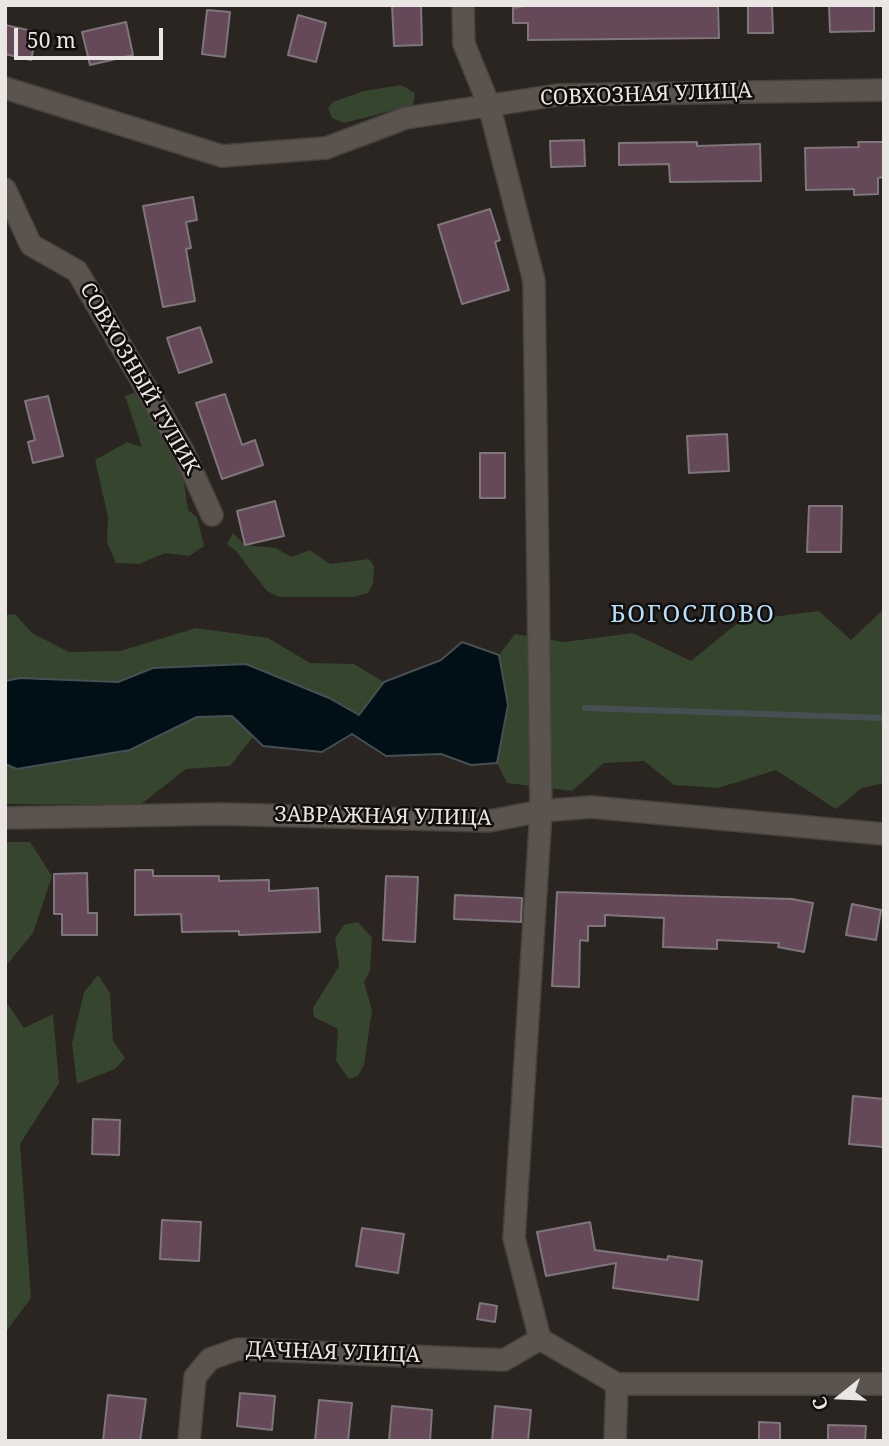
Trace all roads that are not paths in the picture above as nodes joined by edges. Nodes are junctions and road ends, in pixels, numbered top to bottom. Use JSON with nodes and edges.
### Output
{"nodes":[{"id":1,"x":463,"y":5,"type":"edge"},
{"id":2,"x":5,"y":88,"type":"edge"},
{"id":3,"x":884,"y":90,"type":"edge"},
{"id":4,"x":489,"y":105,"type":"junction"},
{"id":5,"x":5,"y":189,"type":"edge"},
{"id":6,"x":212,"y":515,"type":"dead end"},
{"id":7,"x":541,"y":811,"type":"junction"},
{"id":8,"x":5,"y":818,"type":"edge"},
{"id":9,"x":884,"y":834,"type":"edge"},
{"id":10,"x":540,"y":1339,"type":"junction"},
{"id":11,"x":617,"y":1384,"type":"junction"},
{"id":12,"x":884,"y":1384,"type":"edge"},
{"id":13,"x":189,"y":1441,"type":"edge"},
{"id":14,"x":615,"y":1441,"type":"edge"}],
"edges":[{"from":1,"to":4,"type":"street"},
{"from":2,"to":4,"type":"street","name":"СОВХОЗНАЯ УЛИЦА"},
{"from":3,"to":4,"type":"street","name":"СОВХОЗНАЯ УЛИЦА"},
{"from":4,"to":7,"type":"street"},
{"from":5,"to":6,"type":"street","name":"СОВХОЗНЫЙ ТУПИК"},
{"from":7,"to":8,"type":"street","name":"ЗАВРАЖНАЯ УЛИЦА"},
{"from":7,"to":9,"type":"street","name":"ЗАВРАЖНАЯ УЛИЦА"},
{"from":7,"to":10,"type":"street"},
{"from":10,"to":11,"type":"street"},
{"from":10,"to":13,"type":"street","name":"ДАЧНАЯ УЛИЦА"},
{"from":11,"to":12,"type":"street"},
{"from":11,"to":14,"type":"street"}]}
